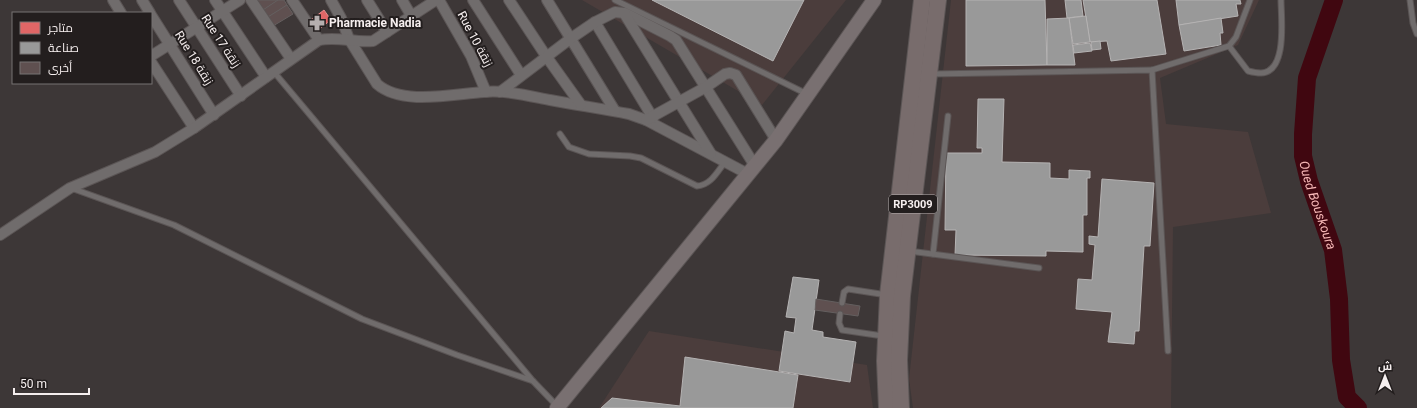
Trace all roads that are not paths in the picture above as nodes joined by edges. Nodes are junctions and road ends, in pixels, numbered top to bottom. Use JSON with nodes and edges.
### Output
{"nodes":[{"id":1,"x":113,"y":0,"type":"edge"},
{"id":2,"x":142,"y":0,"type":"edge"},
{"id":3,"x":179,"y":0,"type":"edge"},
{"id":4,"x":215,"y":0,"type":"edge"},
{"id":5,"x":240,"y":0,"type":"edge"},
{"id":6,"x":251,"y":0,"type":"edge"},
{"id":7,"x":292,"y":0,"type":"edge"},
{"id":8,"x":331,"y":0,"type":"edge"},
{"id":9,"x":367,"y":0,"type":"edge"},
{"id":10,"x":402,"y":0,"type":"edge"},
{"id":11,"x":438,"y":0,"type":"edge"},
{"id":12,"x":473,"y":0,"type":"edge"},
{"id":13,"x":509,"y":0,"type":"edge"},
{"id":14,"x":547,"y":0,"type":"edge"},
{"id":15,"x":615,"y":0,"type":"edge"},
{"id":16,"x":874,"y":0,"type":"edge"},
{"id":17,"x":922,"y":0,"type":"edge"},
{"id":18,"x":938,"y":0,"type":"edge"},
{"id":19,"x":1250,"y":0,"type":"edge"},
{"id":20,"x":1282,"y":0,"type":"edge"},
{"id":21,"x":1410,"y":0,"type":"edge"},
{"id":22,"x":222,"y":11,"type":"junction"},
{"id":23,"x":120,"y":12,"type":"edge"},
{"id":24,"x":149,"y":12,"type":"edge"},
{"id":25,"x":624,"y":13,"type":"junction"},
{"id":26,"x":152,"y":17,"type":"edge"},
{"id":27,"x":412,"y":17,"type":"junction"},
{"id":28,"x":595,"y":22,"type":"junction"},
{"id":29,"x":196,"y":27,"type":"junction"},
{"id":30,"x":387,"y":32,"type":"junction"},
{"id":31,"x":1417,"y":34,"type":"edge"},
{"id":32,"x":570,"y":38,"type":"junction"},
{"id":33,"x":349,"y":39,"type":"junction"},
{"id":34,"x":319,"y":40,"type":"junction"},
{"id":35,"x":169,"y":44,"type":"junction"},
{"id":36,"x":1229,"y":46,"type":"junction"},
{"id":37,"x":152,"y":55,"type":"edge"},
{"id":38,"x":546,"y":56,"type":"junction"},
{"id":39,"x":291,"y":59,"type":"junction"},
{"id":40,"x":152,"y":64,"type":"edge"},
{"id":41,"x":1152,"y":70,"type":"junction"},
{"id":42,"x":270,"y":74,"type":"junction"},
{"id":43,"x":928,"y":74,"type":"junction"},
{"id":44,"x":521,"y":75,"type":"junction"},
{"id":45,"x":706,"y":87,"type":"junction"},
{"id":46,"x":486,"y":92,"type":"junction"},
{"id":47,"x":500,"y":92,"type":"junction"},
{"id":48,"x":808,"y":94,"type":"junction"},
{"id":49,"x":241,"y":96,"type":"junction"},
{"id":50,"x":679,"y":102,"type":"junction"},
{"id":51,"x":581,"y":106,"type":"junction"},
{"id":52,"x":615,"y":111,"type":"junction"},
{"id":53,"x":214,"y":115,"type":"junction"},
{"id":54,"x":948,"y":116,"type":"dead end"},
{"id":55,"x":649,"y":119,"type":"junction"},
{"id":56,"x":194,"y":128,"type":"junction"},
{"id":57,"x":560,"y":134,"type":"dead end"},
{"id":58,"x":776,"y":140,"type":"junction"},
{"id":59,"x":711,"y":154,"type":"junction"},
{"id":60,"x":726,"y":162,"type":"junction"},
{"id":61,"x":752,"y":170,"type":"junction"},
{"id":62,"x":70,"y":188,"type":"junction"},
{"id":63,"x":0,"y":235,"type":"edge"},
{"id":64,"x":908,"y":251,"type":"junction"},
{"id":65,"x":933,"y":254,"type":"junction"},
{"id":66,"x":1039,"y":268,"type":"dead end"},
{"id":67,"x":888,"y":295,"type":"junction"},
{"id":68,"x":842,"y":303,"type":"dead end"},
{"id":69,"x":840,"y":314,"type":"dead end"},
{"id":70,"x":886,"y":336,"type":"junction"},
{"id":71,"x":1168,"y":351,"type":"dead end"},
{"id":72,"x":533,"y":381,"type":"junction"},
{"id":73,"x":558,"y":408,"type":"edge"},
{"id":74,"x":887,"y":408,"type":"edge"},
{"id":75,"x":901,"y":408,"type":"edge"}],
"edges":[{"from":1,"to":23,"type":"street"},
{"from":2,"to":24,"type":"street","name":"Rue 18 زنقة"},
{"from":3,"to":29,"type":"street","name":"Rue 17 زنقة"},
{"from":4,"to":22,"type":"street"},
{"from":5,"to":22,"type":"street"},
{"from":6,"to":39,"type":"street"},
{"from":7,"to":34,"type":"street"},
{"from":8,"to":33,"type":"street"},
{"from":9,"to":30,"type":"street"},
{"from":10,"to":27,"type":"street"},
{"from":11,"to":27,"type":"street"},
{"from":11,"to":46,"type":"street","name":"Rue 10 زنقة"},
{"from":12,"to":44,"type":"street"},
{"from":13,"to":38,"type":"street"},
{"from":14,"to":32,"type":"street"},
{"from":15,"to":48,"type":"lane"},
{"from":16,"to":48,"type":"street"},
{"from":17,"to":67,"type":"main road","number":"RP3009"},
{"from":18,"to":43,"type":"main road","number":"RP3009"},
{"from":19,"to":36,"type":"lane"},
{"from":20,"to":36,"type":"lane"},
{"from":21,"to":31,"type":"lane"},
{"from":22,"to":29,"type":"street"},
{"from":22,"to":42,"type":"street"},
{"from":25,"to":28,"type":"street"},
{"from":25,"to":45,"type":"street"},
{"from":25,"to":50,"type":"street"},
{"from":26,"to":35,"type":"street","name":"Rue 18 زنقة"},
{"from":27,"to":30,"type":"street"},
{"from":28,"to":32,"type":"street"},
{"from":28,"to":55,"type":"street"},
{"from":29,"to":35,"type":"street"},
{"from":29,"to":49,"type":"street","name":"Rue 17 زنقة"},
{"from":30,"to":33,"type":"street"},
{"from":32,"to":38,"type":"street"},
{"from":32,"to":52,"type":"street"},
{"from":33,"to":34,"type":"street"},
{"from":33,"to":46,"type":"street"},
{"from":34,"to":39,"type":"street"},
{"from":35,"to":37,"type":"street"},
{"from":35,"to":53,"type":"street","name":"Rue 18 زنقة"},
{"from":36,"to":41,"type":"lane"},
{"from":38,"to":44,"type":"street"},
{"from":38,"to":51,"type":"street"},
{"from":39,"to":42,"type":"street"},
{"from":40,"to":56,"type":"street"},
{"from":41,"to":43,"type":"lane"},
{"from":41,"to":71,"type":"lane"},
{"from":42,"to":49,"type":"street"},
{"from":42,"to":72,"type":"lane"},
{"from":43,"to":64,"type":"main road","number":"RP3009"},
{"from":44,"to":47,"type":"street"},
{"from":45,"to":50,"type":"street"},
{"from":45,"to":58,"type":"street"},
{"from":45,"to":61,"type":"street"},
{"from":46,"to":47,"type":"street"},
{"from":47,"to":51,"type":"street"},
{"from":48,"to":58,"type":"street"},
{"from":49,"to":53,"type":"street"},
{"from":50,"to":55,"type":"street"},
{"from":50,"to":59,"type":"street"},
{"from":51,"to":52,"type":"street"},
{"from":52,"to":55,"type":"street"},
{"from":53,"to":56,"type":"street"},
{"from":54,"to":65,"type":"lane"},
{"from":55,"to":59,"type":"street"},
{"from":56,"to":62,"type":"street"},
{"from":57,"to":60,"type":"lane"},
{"from":58,"to":61,"type":"street"},
{"from":59,"to":60,"type":"street"},
{"from":60,"to":61,"type":"street"},
{"from":61,"to":73,"type":"street"},
{"from":62,"to":63,"type":"street"},
{"from":62,"to":72,"type":"lane"},
{"from":64,"to":65,"type":"lane"},
{"from":64,"to":75,"type":"main road","number":"RP3009"},
{"from":65,"to":66,"type":"lane"},
{"from":67,"to":68,"type":"lane"},
{"from":67,"to":70,"type":"main road","number":"RP3009"},
{"from":69,"to":70,"type":"lane"},
{"from":70,"to":74,"type":"main road","number":"RP3009"},
{"from":72,"to":73,"type":"lane"}]}
